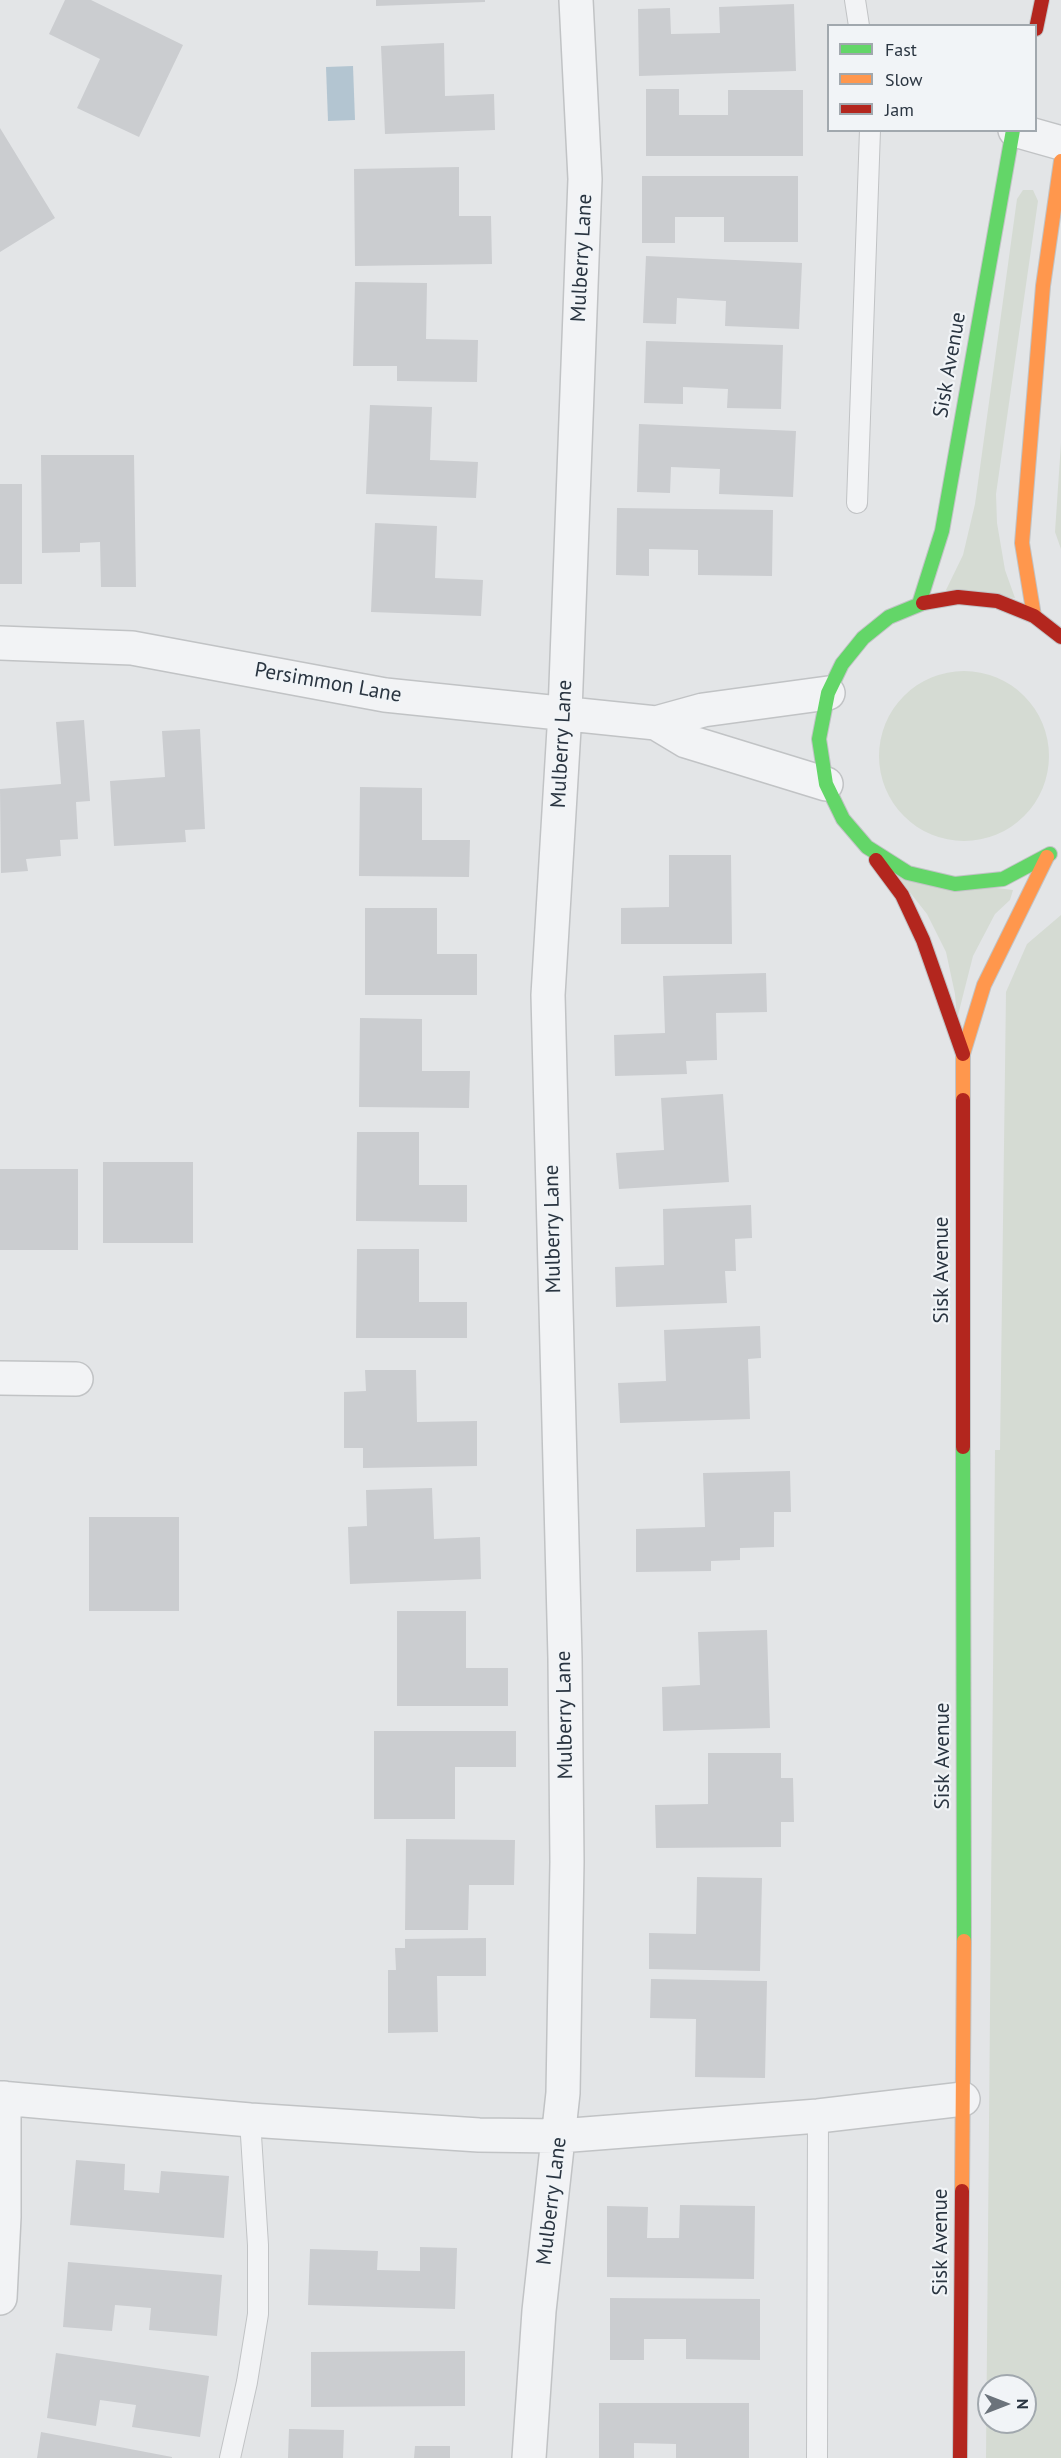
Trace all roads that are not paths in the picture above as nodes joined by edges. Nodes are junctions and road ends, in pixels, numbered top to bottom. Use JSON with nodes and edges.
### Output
{"nodes":[{"id":1,"x":576,"y":0,"type":"edge"},
{"id":2,"x":855,"y":0,"type":"edge"},
{"id":3,"x":1042,"y":0,"type":"edge"},
{"id":4,"x":859,"y":24,"type":"edge"},
{"id":5,"x":1036,"y":24,"type":"edge"},
{"id":6,"x":870,"y":132,"type":"edge"},
{"id":7,"x":1014,"y":132,"type":"edge"},
{"id":8,"x":1021,"y":132,"type":"edge"},
{"id":9,"x":1061,"y":143,"type":"edge"},
{"id":10,"x":1061,"y":161,"type":"edge"},
{"id":11,"x":856,"y":504,"type":"dead end"},
{"id":12,"x":919,"y":604,"type":"junction"},
{"id":13,"x":1034,"y":616,"type":"junction"},
{"id":14,"x":1061,"y":637,"type":"edge"},
{"id":15,"x":0,"y":643,"type":"edge"},
{"id":16,"x":828,"y":693,"type":"junction"},
{"id":17,"x":565,"y":712,"type":"junction"},
{"id":18,"x":656,"y":723,"type":"junction"},
{"id":19,"x":826,"y":784,"type":"junction"},
{"id":20,"x":1061,"y":844,"type":"edge"},
{"id":21,"x":867,"y":847,"type":"junction"},
{"id":22,"x":1047,"y":857,"type":"junction"},
{"id":23,"x":963,"y":1054,"type":"junction"},
{"id":24,"x":0,"y":1378,"type":"edge"},
{"id":25,"x":76,"y":1379,"type":"dead end"},
{"id":26,"x":2,"y":2098,"type":"edge"},
{"id":27,"x":963,"y":2099,"type":"junction"},
{"id":28,"x":818,"y":2116,"type":"junction"},
{"id":29,"x":250,"y":2120,"type":"junction"},
{"id":30,"x":559,"y":2136,"type":"junction"},
{"id":31,"x":0,"y":2298,"type":"edge"},
{"id":32,"x":230,"y":2458,"type":"edge"},
{"id":33,"x":529,"y":2458,"type":"edge"},
{"id":34,"x":817,"y":2458,"type":"edge"},
{"id":35,"x":960,"y":2458,"type":"edge"}],
"edges":[{"from":1,"to":17,"type":"street","name":"Mulberry Lane"},
{"from":2,"to":4,"type":"lane"},
{"from":3,"to":5,"type":"street"},
{"from":6,"to":11,"type":"lane"},
{"from":7,"to":12,"type":"street","name":"Sisk Avenue"},
{"from":8,"to":9,"type":"street"},
{"from":10,"to":13,"type":"street"},
{"from":12,"to":13,"type":"street","name":"Sisk Avenue"},
{"from":12,"to":16,"type":"street","name":"Sisk Avenue"},
{"from":13,"to":14,"type":"street","name":"Sisk Avenue"},
{"from":15,"to":17,"type":"street","name":"Persimmon Lane"},
{"from":16,"to":18,"type":"street","name":"Persimmon Lane"},
{"from":16,"to":19,"type":"street","name":"Sisk Avenue"},
{"from":17,"to":18,"type":"street","name":"Persimmon Lane"},
{"from":17,"to":30,"type":"street","name":"Mulberry Lane"},
{"from":18,"to":19,"type":"street","name":"Persimmon Lane"},
{"from":19,"to":21,"type":"street","name":"Sisk Avenue"},
{"from":20,"to":22,"type":"street","name":"Sisk Avenue"},
{"from":21,"to":22,"type":"street","name":"Sisk Avenue"},
{"from":21,"to":23,"type":"street","name":"Sisk Avenue"},
{"from":22,"to":23,"type":"street","name":"Sisk Avenue"},
{"from":23,"to":27,"type":"street","name":"Sisk Avenue"},
{"from":24,"to":25,"type":"street"},
{"from":26,"to":29,"type":"street"},
{"from":26,"to":31,"type":"street"},
{"from":27,"to":28,"type":"street"},
{"from":27,"to":35,"type":"street","name":"Sisk Avenue"},
{"from":28,"to":30,"type":"street"},
{"from":28,"to":34,"type":"lane"},
{"from":29,"to":30,"type":"street"},
{"from":29,"to":32,"type":"lane"},
{"from":30,"to":33,"type":"street","name":"Mulberry Lane"}]}
